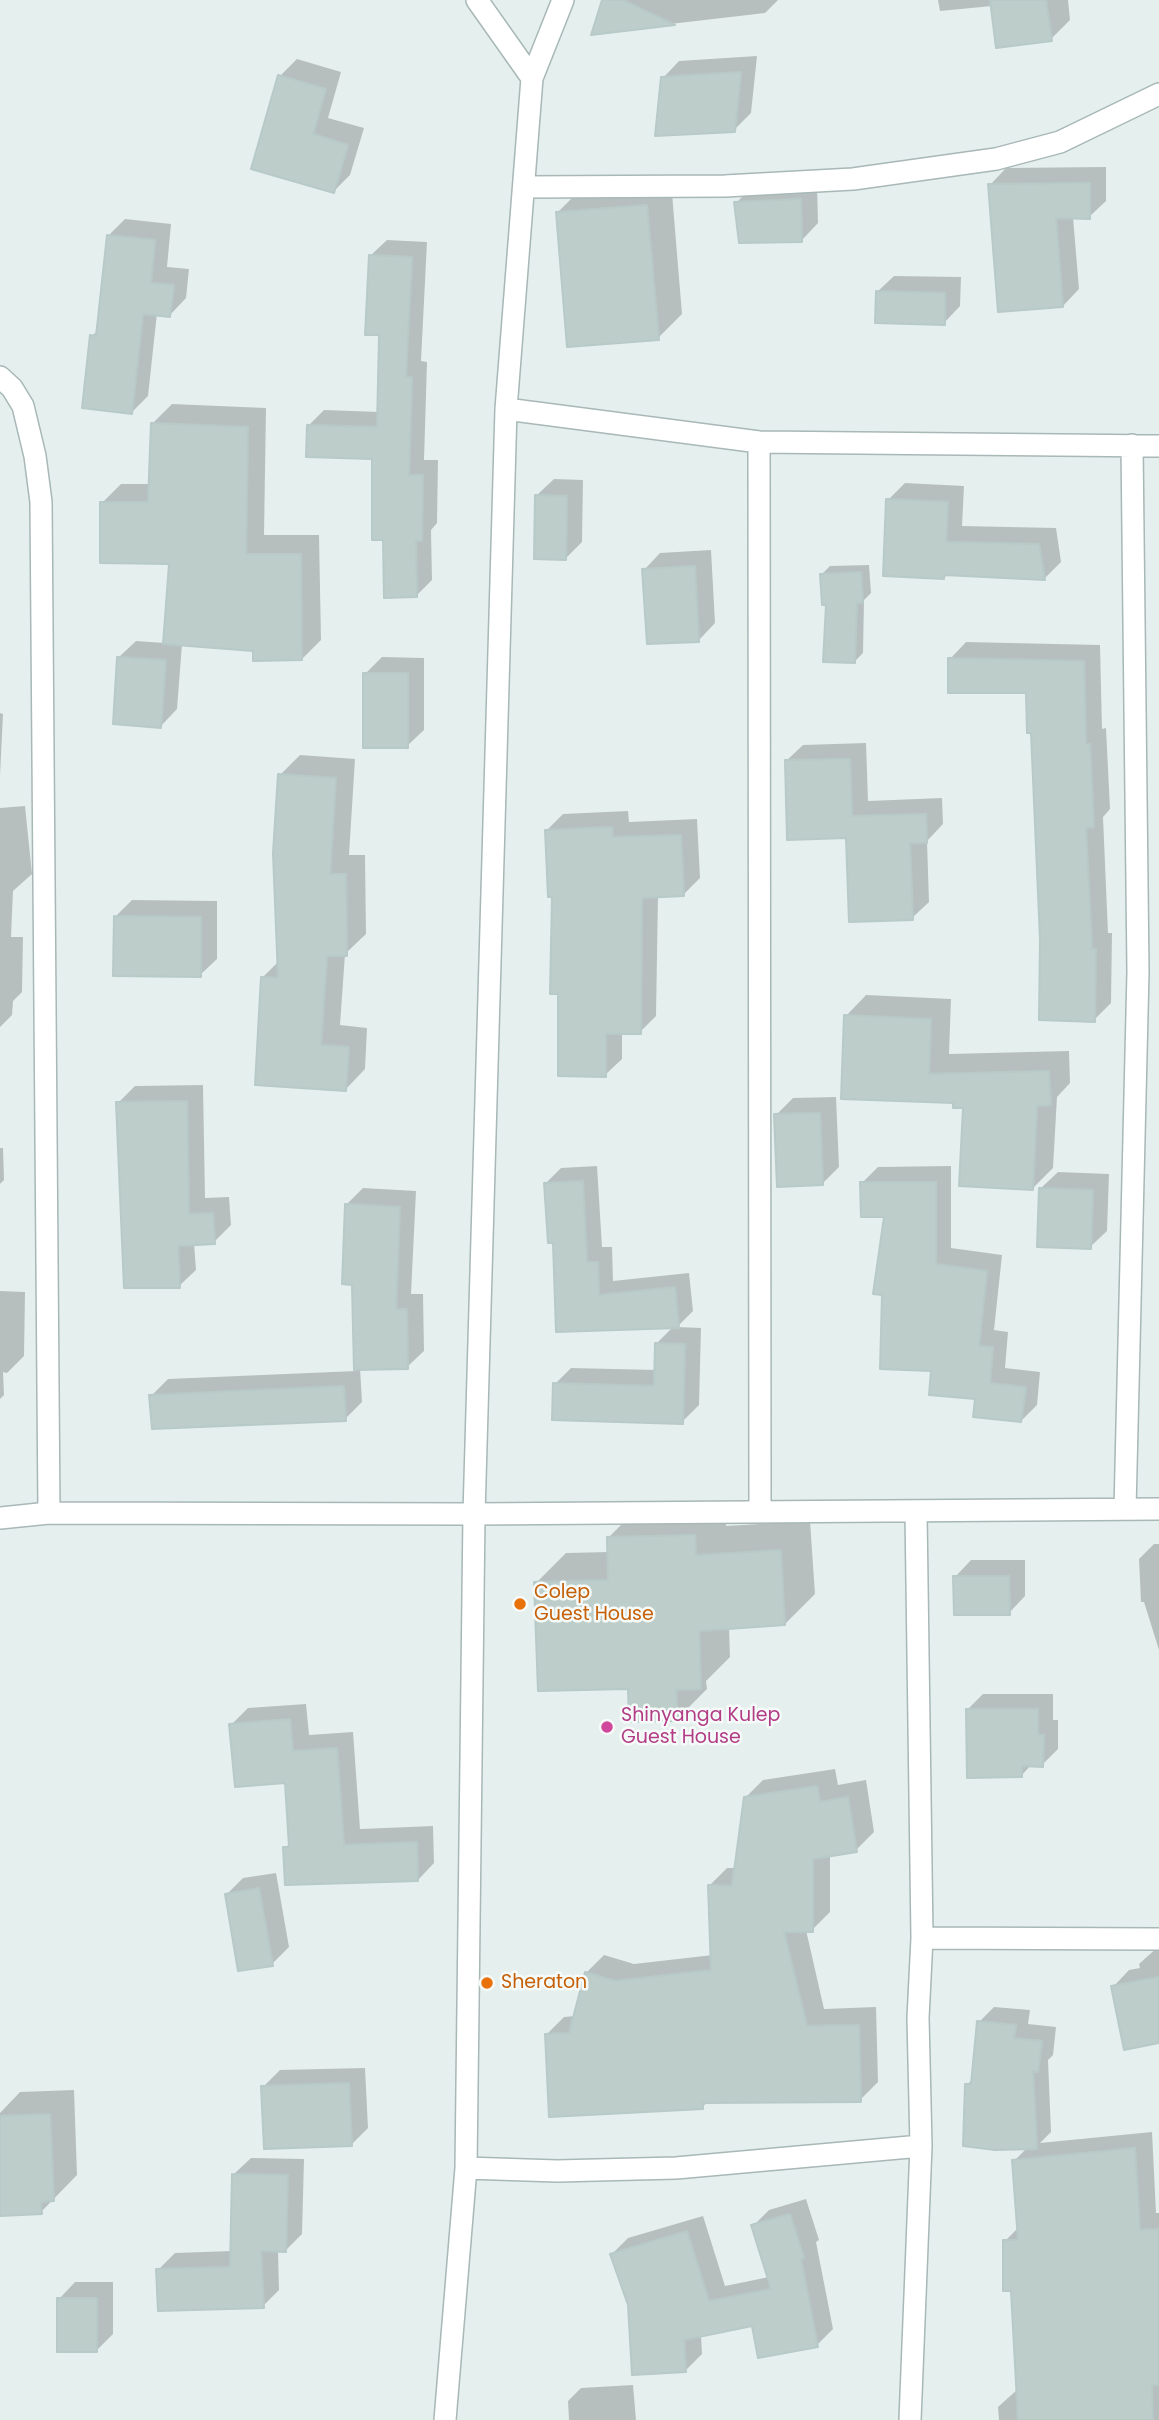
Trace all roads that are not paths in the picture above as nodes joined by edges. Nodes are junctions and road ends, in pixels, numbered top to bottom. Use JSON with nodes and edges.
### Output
{"nodes":[{"id":1,"x":477,"y":0,"type":"edge"},
{"id":2,"x":563,"y":0,"type":"edge"},
{"id":3,"x":532,"y":78,"type":"junction"},
{"id":4,"x":1159,"y":94,"type":"edge"},
{"id":5,"x":525,"y":187,"type":"junction"},
{"id":6,"x":0,"y":377,"type":"edge"},
{"id":7,"x":506,"y":409,"type":"junction"},
{"id":8,"x":759,"y":442,"type":"junction"},
{"id":9,"x":1132,"y":445,"type":"junction"},
{"id":10,"x":1159,"y":446,"type":"edge"},
{"id":11,"x":1125,"y":1509,"type":"junction"},
{"id":12,"x":1159,"y":1509,"type":"edge"},
{"id":13,"x":760,"y":1510,"type":"junction"},
{"id":14,"x":916,"y":1512,"type":"junction"},
{"id":15,"x":49,"y":1513,"type":"junction"},
{"id":16,"x":474,"y":1514,"type":"junction"},
{"id":17,"x":0,"y":1518,"type":"edge"},
{"id":18,"x":922,"y":1938,"type":"junction"},
{"id":19,"x":1159,"y":1939,"type":"edge"},
{"id":20,"x":921,"y":2146,"type":"junction"},
{"id":21,"x":466,"y":2168,"type":"junction"},
{"id":22,"x":445,"y":2420,"type":"edge"},
{"id":23,"x":910,"y":2420,"type":"edge"}],
"edges":[{"from":1,"to":3,"type":"street"},
{"from":2,"to":3,"type":"street"},
{"from":3,"to":5,"type":"street"},
{"from":4,"to":5,"type":"street"},
{"from":5,"to":7,"type":"street"},
{"from":6,"to":15,"type":"street"},
{"from":7,"to":8,"type":"street"},
{"from":7,"to":16,"type":"street"},
{"from":8,"to":9,"type":"street"},
{"from":8,"to":13,"type":"street"},
{"from":9,"to":10,"type":"street"},
{"from":9,"to":11,"type":"street"},
{"from":11,"to":12,"type":"street"},
{"from":11,"to":14,"type":"street"},
{"from":13,"to":14,"type":"street"},
{"from":13,"to":16,"type":"street"},
{"from":14,"to":18,"type":"street"},
{"from":15,"to":16,"type":"street"},
{"from":15,"to":17,"type":"street"},
{"from":16,"to":21,"type":"street"},
{"from":18,"to":19,"type":"street"},
{"from":18,"to":20,"type":"street"},
{"from":20,"to":21,"type":"street"},
{"from":20,"to":23,"type":"street"},
{"from":21,"to":22,"type":"street"}]}
